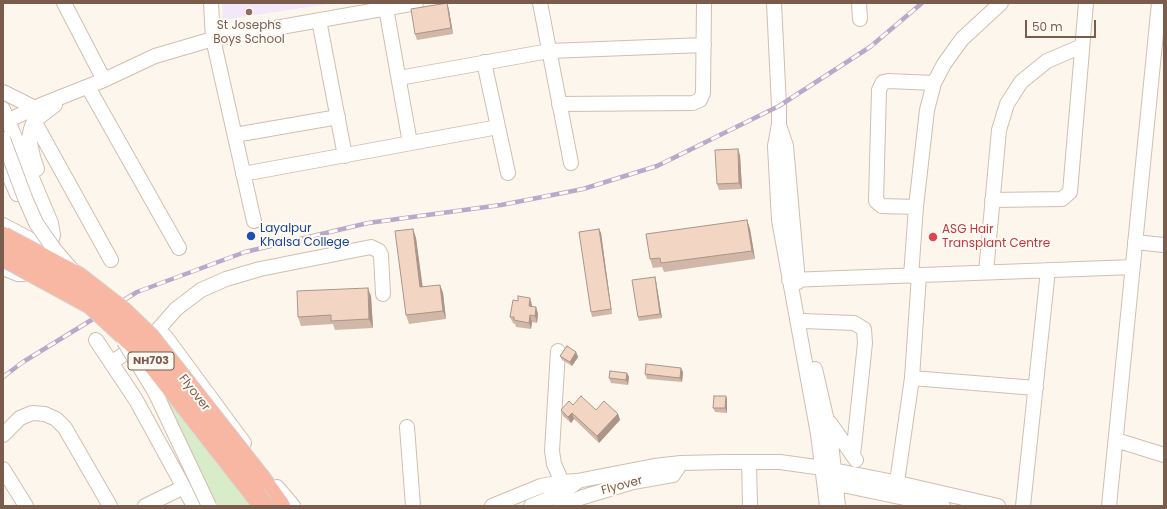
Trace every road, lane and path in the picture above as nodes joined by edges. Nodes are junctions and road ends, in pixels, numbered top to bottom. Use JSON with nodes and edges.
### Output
{"nodes":[{"id":1,"x":64,"y":3,"type":"edge"},
{"id":2,"x":211,"y":3,"type":"edge"},
{"id":3,"x":540,"y":3,"type":"edge"},
{"id":4,"x":704,"y":3,"type":"edge"},
{"id":5,"x":774,"y":3,"type":"edge"},
{"id":6,"x":859,"y":3,"type":"edge"},
{"id":7,"x":1001,"y":3,"type":"edge"},
{"id":8,"x":1086,"y":3,"type":"edge"},
{"id":9,"x":1159,"y":3,"type":"edge"},
{"id":10,"x":411,"y":4,"type":"edge"},
{"id":11,"x":386,"y":8,"type":"junction"},
{"id":12,"x":344,"y":9,"type":"edge"},
{"id":13,"x":860,"y":19,"type":"dead end"},
{"id":14,"x":319,"y":20,"type":"junction"},
{"id":15,"x":213,"y":39,"type":"junction"},
{"id":16,"x":704,"y":45,"type":"junction"},
{"id":17,"x":1082,"y":46,"type":"junction"},
{"id":18,"x":1159,"y":49,"type":"edge"},
{"id":19,"x":549,"y":51,"type":"junction"},
{"id":20,"x":484,"y":62,"type":"junction"},
{"id":21,"x":399,"y":78,"type":"junction"},
{"id":22,"x":104,"y":80,"type":"junction"},
{"id":23,"x":934,"y":83,"type":"junction"},
{"id":24,"x":82,"y":89,"type":"junction"},
{"id":25,"x":3,"y":92,"type":"edge"},
{"id":26,"x":559,"y":104,"type":"junction"},
{"id":27,"x":34,"y":114,"type":"junction"},
{"id":28,"x":5,"y":118,"type":"edge"},
{"id":29,"x":338,"y":118,"type":"junction"},
{"id":30,"x":498,"y":127,"type":"junction"},
{"id":31,"x":234,"y":135,"type":"junction"},
{"id":32,"x":3,"y":139,"type":"edge"},
{"id":33,"x":410,"y":144,"type":"junction"},
{"id":34,"x":345,"y":156,"type":"junction"},
{"id":35,"x":571,"y":162,"type":"dead end"},
{"id":36,"x":4,"y":168,"type":"edge"},
{"id":37,"x":508,"y":173,"type":"dead end"},
{"id":38,"x":243,"y":174,"type":"junction"},
{"id":39,"x":992,"y":200,"type":"junction"},
{"id":40,"x":916,"y":207,"type":"junction"},
{"id":41,"x":254,"y":221,"type":"dead end"},
{"id":42,"x":3,"y":225,"type":"edge"},
{"id":43,"x":51,"y":225,"type":"junction"},
{"id":44,"x":3,"y":237,"type":"edge"},
{"id":45,"x":1135,"y":242,"type":"junction"},
{"id":46,"x":1164,"y":245,"type":"edge"},
{"id":47,"x":179,"y":248,"type":"dead end"},
{"id":48,"x":50,"y":250,"type":"junction"},
{"id":49,"x":3,"y":256,"type":"edge"},
{"id":50,"x":111,"y":260,"type":"dead end"},
{"id":51,"x":1133,"y":267,"type":"junction"},
{"id":52,"x":3,"y":268,"type":"edge"},
{"id":53,"x":1048,"y":270,"type":"junction"},
{"id":54,"x":986,"y":272,"type":"junction"},
{"id":55,"x":915,"y":276,"type":"junction"},
{"id":56,"x":78,"y":277,"type":"junction"},
{"id":57,"x":794,"y":279,"type":"junction"},
{"id":58,"x":383,"y":294,"type":"dead end"},
{"id":59,"x":804,"y":321,"type":"junction"},
{"id":60,"x":118,"y":329,"type":"junction"},
{"id":61,"x":156,"y":332,"type":"junction"},
{"id":62,"x":96,"y":340,"type":"dead end"},
{"id":63,"x":558,"y":351,"type":"dead end"},
{"id":64,"x":111,"y":363,"type":"junction"},
{"id":65,"x":912,"y":378,"type":"junction"},
{"id":66,"x":1036,"y":388,"type":"junction"},
{"id":67,"x":826,"y":417,"type":"junction"},
{"id":68,"x":407,"y":427,"type":"dead end"},
{"id":69,"x":3,"y":435,"type":"edge"},
{"id":70,"x":1116,"y":440,"type":"junction"},
{"id":71,"x":1164,"y":455,"type":"edge"},
{"id":72,"x":853,"y":456,"type":"junction"},
{"id":73,"x":749,"y":462,"type":"junction"},
{"id":74,"x":681,"y":463,"type":"junction"},
{"id":75,"x":3,"y":469,"type":"edge"},
{"id":76,"x":829,"y":476,"type":"junction"},
{"id":77,"x":867,"y":476,"type":"junction"},
{"id":78,"x":577,"y":481,"type":"junction"},
{"id":79,"x":562,"y":482,"type":"junction"},
{"id":80,"x":897,"y":482,"type":"junction"},
{"id":81,"x":184,"y":487,"type":"junction"},
{"id":82,"x":26,"y":506,"type":"edge"},
{"id":83,"x":110,"y":506,"type":"edge"},
{"id":84,"x":145,"y":506,"type":"edge"},
{"id":85,"x":194,"y":506,"type":"edge"},
{"id":86,"x":209,"y":506,"type":"edge"},
{"id":87,"x":264,"y":506,"type":"edge"},
{"id":88,"x":280,"y":506,"type":"edge"},
{"id":89,"x":293,"y":506,"type":"edge"},
{"id":90,"x":413,"y":506,"type":"edge"},
{"id":91,"x":492,"y":506,"type":"edge"},
{"id":92,"x":531,"y":506,"type":"edge"},
{"id":93,"x":560,"y":506,"type":"edge"},
{"id":94,"x":750,"y":506,"type":"edge"},
{"id":95,"x":827,"y":506,"type":"edge"},
{"id":96,"x":838,"y":506,"type":"edge"},
{"id":97,"x":943,"y":506,"type":"edge"},
{"id":98,"x":998,"y":506,"type":"edge"},
{"id":99,"x":1023,"y":506,"type":"edge"},
{"id":100,"x":1109,"y":506,"type":"edge"}],
"edges":[{"from":1,"to":22,"type":"street"},
{"from":2,"to":15,"type":"street"},
{"from":3,"to":19,"type":"street"},
{"from":4,"to":16,"type":"street"},
{"from":5,"to":57,"type":"street"},
{"from":6,"to":13,"type":"street"},
{"from":7,"to":23,"type":"street"},
{"from":8,"to":17,"type":"street"},
{"from":9,"to":18,"type":"street"},
{"from":10,"to":11,"type":"street"},
{"from":11,"to":12,"type":"street"},
{"from":11,"to":21,"type":"street"},
{"from":12,"to":14,"type":"street"},
{"from":14,"to":15,"type":"street"},
{"from":14,"to":29,"type":"street"},
{"from":15,"to":22,"type":"street"},
{"from":15,"to":31,"type":"street"},
{"from":16,"to":19,"type":"street"},
{"from":16,"to":26,"type":"street"},
{"from":17,"to":39,"type":"street"},
{"from":17,"to":39,"type":"street"},
{"from":18,"to":45,"type":"street"},
{"from":19,"to":20,"type":"street"},
{"from":19,"to":26,"type":"street"},
{"from":20,"to":21,"type":"street"},
{"from":20,"to":30,"type":"street"},
{"from":21,"to":33,"type":"street"},
{"from":22,"to":24,"type":"street"},
{"from":23,"to":40,"type":"street"},
{"from":23,"to":40,"type":"street"},
{"from":24,"to":27,"type":"street"},
{"from":24,"to":47,"type":"street"},
{"from":25,"to":27,"type":"street"},
{"from":26,"to":35,"type":"street"},
{"from":27,"to":28,"type":"street"},
{"from":27,"to":43,"type":"street"},
{"from":27,"to":50,"type":"street"},
{"from":28,"to":43,"type":"street"},
{"from":29,"to":31,"type":"street"},
{"from":29,"to":34,"type":"street"},
{"from":30,"to":33,"type":"street"},
{"from":30,"to":37,"type":"street"},
{"from":31,"to":38,"type":"street"},
{"from":32,"to":56,"type":"street","name":"Flyover","bridge":true},
{"from":33,"to":34,"type":"street"},
{"from":34,"to":38,"type":"street"},
{"from":36,"to":48,"type":"street"},
{"from":38,"to":41,"type":"street"},
{"from":39,"to":54,"type":"street"},
{"from":40,"to":55,"type":"street"},
{"from":42,"to":48,"type":"street"},
{"from":43,"to":48,"type":"street"},
{"from":44,"to":56,"type":"highway","name":"Flyover","number":"NH703","bridge":true},
{"from":45,"to":46,"type":"street"},
{"from":45,"to":51,"type":"street"},
{"from":48,"to":52,"type":"street"},
{"from":49,"to":60,"type":"highway","name":"Flyover","number":"NH703","bridge":true},
{"from":51,"to":53,"type":"street"},
{"from":51,"to":70,"type":"street"},
{"from":53,"to":54,"type":"street"},
{"from":53,"to":66,"type":"street"},
{"from":54,"to":55,"type":"street"},
{"from":55,"to":57,"type":"street"},
{"from":55,"to":65,"type":"street"},
{"from":56,"to":88,"type":"highway","name":"Flyover","number":"NH703","bridge":true},
{"from":57,"to":59,"type":"street"},
{"from":57,"to":76,"type":"street"},
{"from":58,"to":61,"type":"street"},
{"from":59,"to":67,"type":"street"},
{"from":59,"to":72,"type":"street"},
{"from":60,"to":86,"type":"street","name":"Flyover","bridge":true},
{"from":60,"to":87,"type":"highway","name":"Flyover","number":"NH703","bridge":true},
{"from":61,"to":64,"type":"street"},
{"from":61,"to":89,"type":"street"},
{"from":62,"to":64,"type":"street"},
{"from":63,"to":79,"type":"street"},
{"from":64,"to":81,"type":"street"},
{"from":65,"to":66,"type":"street"},
{"from":65,"to":80,"type":"street"},
{"from":66,"to":99,"type":"street"},
{"from":67,"to":72,"type":"street"},
{"from":67,"to":76,"type":"street"},
{"from":68,"to":90,"type":"street"},
{"from":69,"to":83,"type":"street"},
{"from":70,"to":71,"type":"street"},
{"from":70,"to":100,"type":"street"},
{"from":72,"to":77,"type":"street"},
{"from":73,"to":74,"type":"street"},
{"from":73,"to":76,"type":"street"},
{"from":73,"to":94,"type":"street"},
{"from":74,"to":78,"type":"street"},
{"from":74,"to":93,"type":"street","name":"Flyover"},
{"from":75,"to":82,"type":"street"},
{"from":76,"to":77,"type":"street"},
{"from":76,"to":95,"type":"street"},
{"from":76,"to":96,"type":"street"},
{"from":76,"to":97,"type":"street"},
{"from":77,"to":80,"type":"street"},
{"from":78,"to":79,"type":"street"},
{"from":78,"to":92,"type":"street"},
{"from":79,"to":91,"type":"street"},
{"from":80,"to":98,"type":"street"},
{"from":81,"to":84,"type":"street"},
{"from":81,"to":85,"type":"street"}]}
